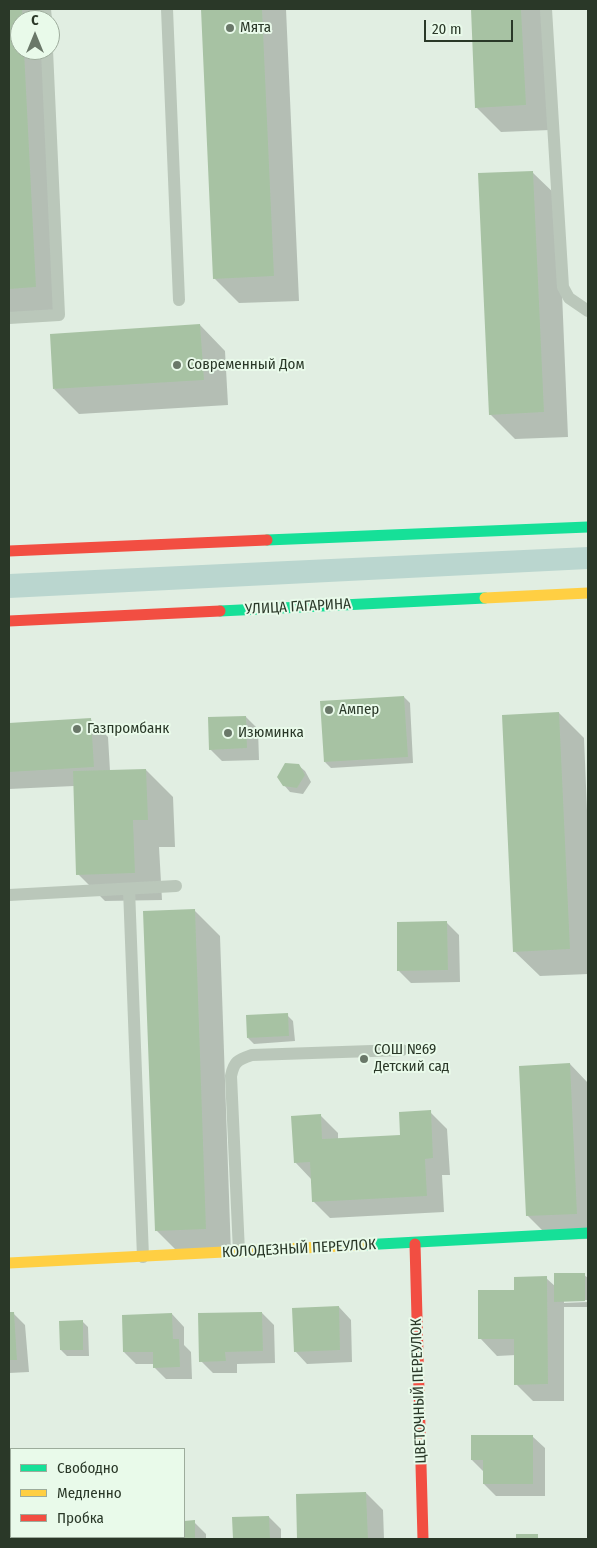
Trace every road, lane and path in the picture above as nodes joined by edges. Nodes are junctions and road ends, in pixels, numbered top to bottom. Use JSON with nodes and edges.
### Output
{"nodes":[{"id":1,"x":166,"y":9,"type":"edge"},
{"id":2,"x":546,"y":9,"type":"edge"},
{"id":3,"x":47,"y":60,"type":"edge"},
{"id":4,"x":180,"y":300,"type":"dead end"},
{"id":5,"x":588,"y":311,"type":"edge"},
{"id":6,"x":9,"y":318,"type":"edge"},
{"id":7,"x":588,"y":527,"type":"edge"},
{"id":8,"x":9,"y":551,"type":"edge"},
{"id":9,"x":588,"y":592,"type":"edge"},
{"id":10,"x":9,"y":621,"type":"edge"},
{"id":11,"x":176,"y":886,"type":"dead end"},
{"id":12,"x":129,"y":888,"type":"junction"},
{"id":13,"x":9,"y":895,"type":"edge"},
{"id":14,"x":402,"y":1050,"type":"dead end"},
{"id":15,"x":588,"y":1234,"type":"edge"},
{"id":16,"x":415,"y":1244,"type":"junction"},
{"id":17,"x":239,"y":1252,"type":"junction"},
{"id":18,"x":143,"y":1257,"type":"junction"},
{"id":19,"x":9,"y":1263,"type":"edge"},
{"id":20,"x":422,"y":1539,"type":"edge"}],
"edges":[{"from":1,"to":4,"type":"lane"},
{"from":2,"to":5,"type":"lane"},
{"from":3,"to":6,"type":"lane"},
{"from":7,"to":8,"type":"main road"},
{"from":9,"to":10,"type":"main road","name":"УЛИЦА ГАГАРИНА"},
{"from":11,"to":12,"type":"lane"},
{"from":12,"to":13,"type":"lane"},
{"from":12,"to":18,"type":"lane"},
{"from":14,"to":17,"type":"lane"},
{"from":15,"to":16,"type":"main road","name":"КОЛОДЕЗНЫЙ ПЕРЕУЛОК"},
{"from":16,"to":17,"type":"main road","name":"КОЛОДЕЗНЫЙ ПЕРЕУЛОК"},
{"from":16,"to":20,"type":"main road","name":"ЦВЕТОЧНЫЙ ПЕРЕУЛОК"},
{"from":17,"to":18,"type":"main road","name":"КОЛОДЕЗНЫЙ ПЕРЕУЛОК"},
{"from":18,"to":19,"type":"main road","name":"КОЛОДЕЗНЫЙ ПЕРЕУЛОК"}]}
